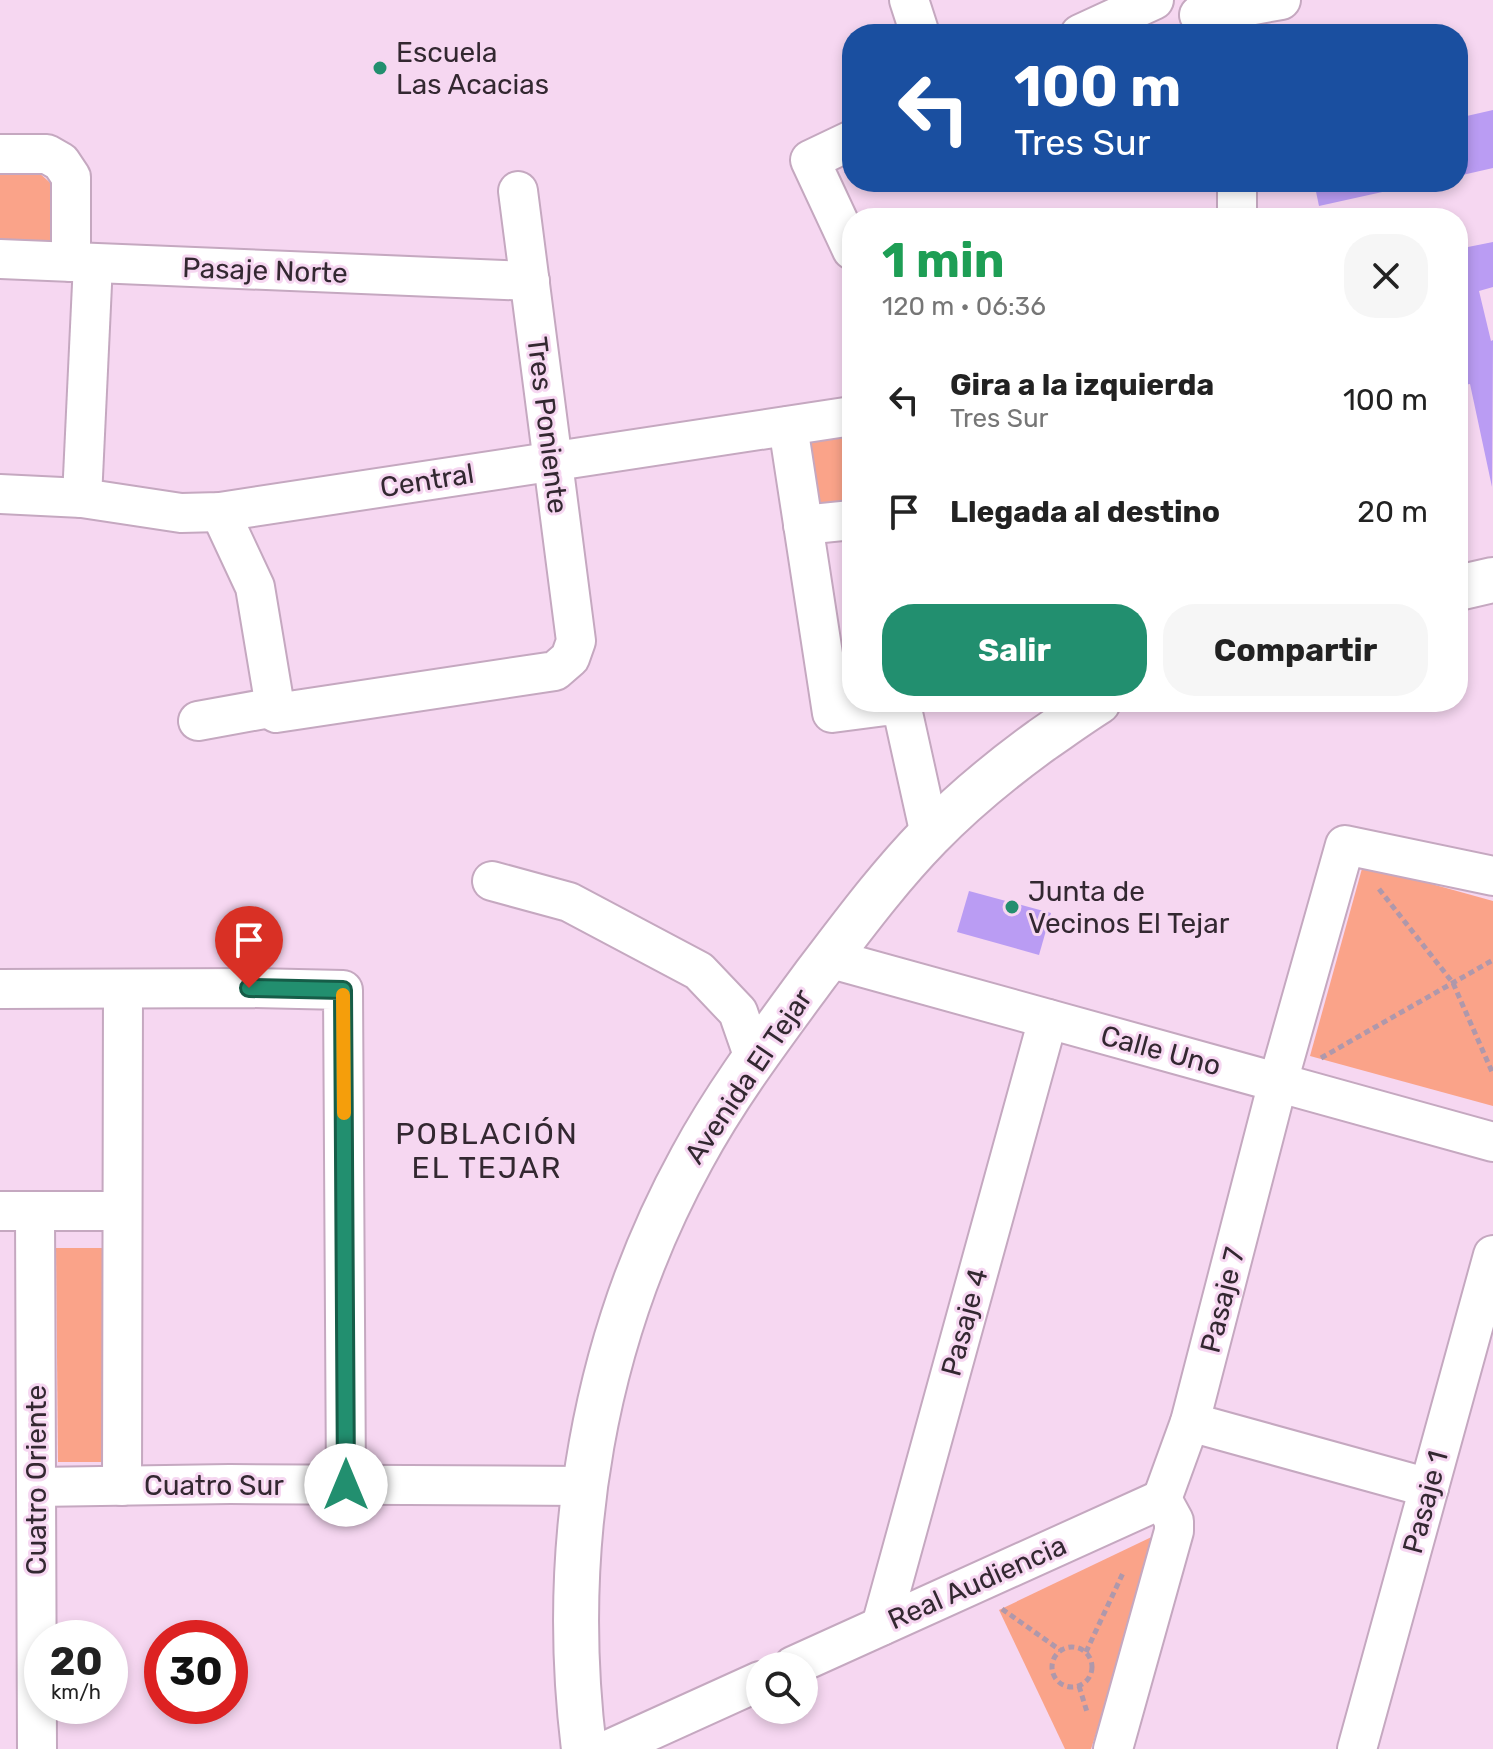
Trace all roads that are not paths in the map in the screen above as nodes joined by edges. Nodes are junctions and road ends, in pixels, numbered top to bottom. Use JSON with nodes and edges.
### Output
{"nodes":[{"id":1,"x":909,"y":0,"type":"edge"},
{"id":2,"x":1154,"y":0,"type":"edge"},
{"id":3,"x":1281,"y":0,"type":"edge"},
{"id":4,"x":1199,"y":16,"type":"edge"},
{"id":5,"x":917,"y":24,"type":"edge"},
{"id":6,"x":1102,"y":24,"type":"edge"},
{"id":7,"x":842,"y":145,"type":"edge"},
{"id":8,"x":0,"y":154,"type":"edge"},
{"id":9,"x":518,"y":191,"type":"dead end"},
{"id":10,"x":842,"y":229,"type":"edge"},
{"id":11,"x":0,"y":259,"type":"edge"},
{"id":12,"x":82,"y":262,"type":"junction"},
{"id":13,"x":530,"y":281,"type":"junction"},
{"id":14,"x":842,"y":418,"type":"edge"},
{"id":15,"x":788,"y":426,"type":"junction"},
{"id":16,"x":553,"y":461,"type":"junction"},
{"id":17,"x":0,"y":494,"type":"edge"},
{"id":18,"x":82,"y":498,"type":"junction"},
{"id":19,"x":220,"y":512,"type":"junction"},
{"id":20,"x":842,"y":521,"type":"edge"},
{"id":21,"x":803,"y":525,"type":"junction"},
{"id":22,"x":1493,"y":580,"type":"edge"},
{"id":23,"x":1468,"y":586,"type":"edge"},
{"id":24,"x":276,"y":710,"type":"junction"},
{"id":25,"x":842,"y":712,"type":"edge"},
{"id":26,"x":903,"y":712,"type":"edge"},
{"id":27,"x":1082,"y":712,"type":"edge"},
{"id":28,"x":198,"y":721,"type":"dead end"},
{"id":29,"x":930,"y":835,"type":"junction"},
{"id":30,"x":1493,"y":876,"type":"edge"},
{"id":31,"x":492,"y":881,"type":"dead end"},
{"id":32,"x":828,"y":958,"type":"junction"},
{"id":33,"x":0,"y":989,"type":"edge"},
{"id":34,"x":123,"y":989,"type":"junction"},
{"id":35,"x":1048,"y":1019,"type":"junction"},
{"id":36,"x":754,"y":1058,"type":"junction"},
{"id":37,"x":1278,"y":1082,"type":"junction"},
{"id":38,"x":1493,"y":1142,"type":"edge"},
{"id":39,"x":18,"y":1211,"type":"edge"},
{"id":40,"x":122,"y":1211,"type":"junction"},
{"id":41,"x":1493,"y":1255,"type":"edge"},
{"id":42,"x":1190,"y":1422,"type":"junction"},
{"id":43,"x":346,"y":1485,"type":"junction"},
{"id":44,"x":122,"y":1486,"type":"junction"},
{"id":45,"x":584,"y":1486,"type":"junction"},
{"id":46,"x":36,"y":1487,"type":"junction"},
{"id":47,"x":1429,"y":1488,"type":"junction"},
{"id":48,"x":1162,"y":1499,"type":"junction"},
{"id":49,"x":881,"y":1626,"type":"junction"},
{"id":50,"x":818,"y":1655,"type":"edge"},
{"id":51,"x":746,"y":1687,"type":"edge"},
{"id":52,"x":37,"y":1749,"type":"edge"},
{"id":53,"x":584,"y":1749,"type":"edge"},
{"id":54,"x":610,"y":1749,"type":"edge"},
{"id":55,"x":1113,"y":1749,"type":"edge"},
{"id":56,"x":1357,"y":1749,"type":"edge"}],
"edges":[{"from":1,"to":5,"type":"street"},
{"from":2,"to":6,"type":"street"},
{"from":3,"to":4,"type":"street"},
{"from":7,"to":10,"type":"street"},
{"from":8,"to":12,"type":"street"},
{"from":9,"to":13,"type":"street","name":"Tres Poniente"},
{"from":11,"to":12,"type":"street","name":"Pasaje Norte"},
{"from":12,"to":13,"type":"street","name":"Pasaje Norte"},
{"from":12,"to":18,"type":"street"},
{"from":13,"to":16,"type":"street","name":"Tres Poniente"},
{"from":14,"to":15,"type":"street","name":"Central"},
{"from":15,"to":16,"type":"street","name":"Central"},
{"from":15,"to":21,"type":"street"},
{"from":16,"to":19,"type":"street","name":"Central"},
{"from":16,"to":24,"type":"street","name":"Tres Poniente"},
{"from":17,"to":18,"type":"street","name":"Central"},
{"from":18,"to":19,"type":"street","name":"Central"},
{"from":19,"to":24,"type":"street"},
{"from":20,"to":21,"type":"street"},
{"from":21,"to":25,"type":"street"},
{"from":22,"to":23,"type":"street"},
{"from":24,"to":28,"type":"street"},
{"from":26,"to":29,"type":"street"},
{"from":27,"to":29,"type":"street","name":"Avenida El Tejar"},
{"from":29,"to":32,"type":"street","name":"Avenida El Tejar"},
{"from":30,"to":37,"type":"street","name":"Pasaje 7"},
{"from":31,"to":36,"type":"street"},
{"from":32,"to":35,"type":"street","name":"Calle Uno"},
{"from":32,"to":36,"type":"street","name":"Avenida El Tejar"},
{"from":33,"to":34,"type":"street"},
{"from":34,"to":40,"type":"street"},
{"from":34,"to":43,"type":"street"},
{"from":35,"to":37,"type":"street","name":"Calle Uno"},
{"from":35,"to":49,"type":"street","name":"Pasaje 4"},
{"from":36,"to":45,"type":"street","name":"Avenida El Tejar"},
{"from":37,"to":38,"type":"street","name":"Calle Uno"},
{"from":37,"to":42,"type":"street","name":"Pasaje 7"},
{"from":39,"to":40,"type":"street"},
{"from":39,"to":46,"type":"street","name":"Cuatro Oriente"},
{"from":40,"to":44,"type":"street"},
{"from":41,"to":47,"type":"street","name":"Pasaje 1"},
{"from":42,"to":47,"type":"street"},
{"from":42,"to":48,"type":"street","name":"Pasaje 7"},
{"from":43,"to":44,"type":"street","name":"Cuatro Sur"},
{"from":43,"to":45,"type":"street","name":"Cuatro Sur"},
{"from":44,"to":46,"type":"street","name":"Cuatro Sur"},
{"from":45,"to":53,"type":"street","name":"Avenida El Tejar"},
{"from":46,"to":52,"type":"street","name":"Cuatro Oriente"},
{"from":47,"to":56,"type":"street","name":"Pasaje 1"},
{"from":48,"to":49,"type":"street","name":"Real Audiencia"},
{"from":48,"to":55,"type":"street"},
{"from":49,"to":50,"type":"street","name":"Real Audiencia"},
{"from":51,"to":54,"type":"street"}]}
